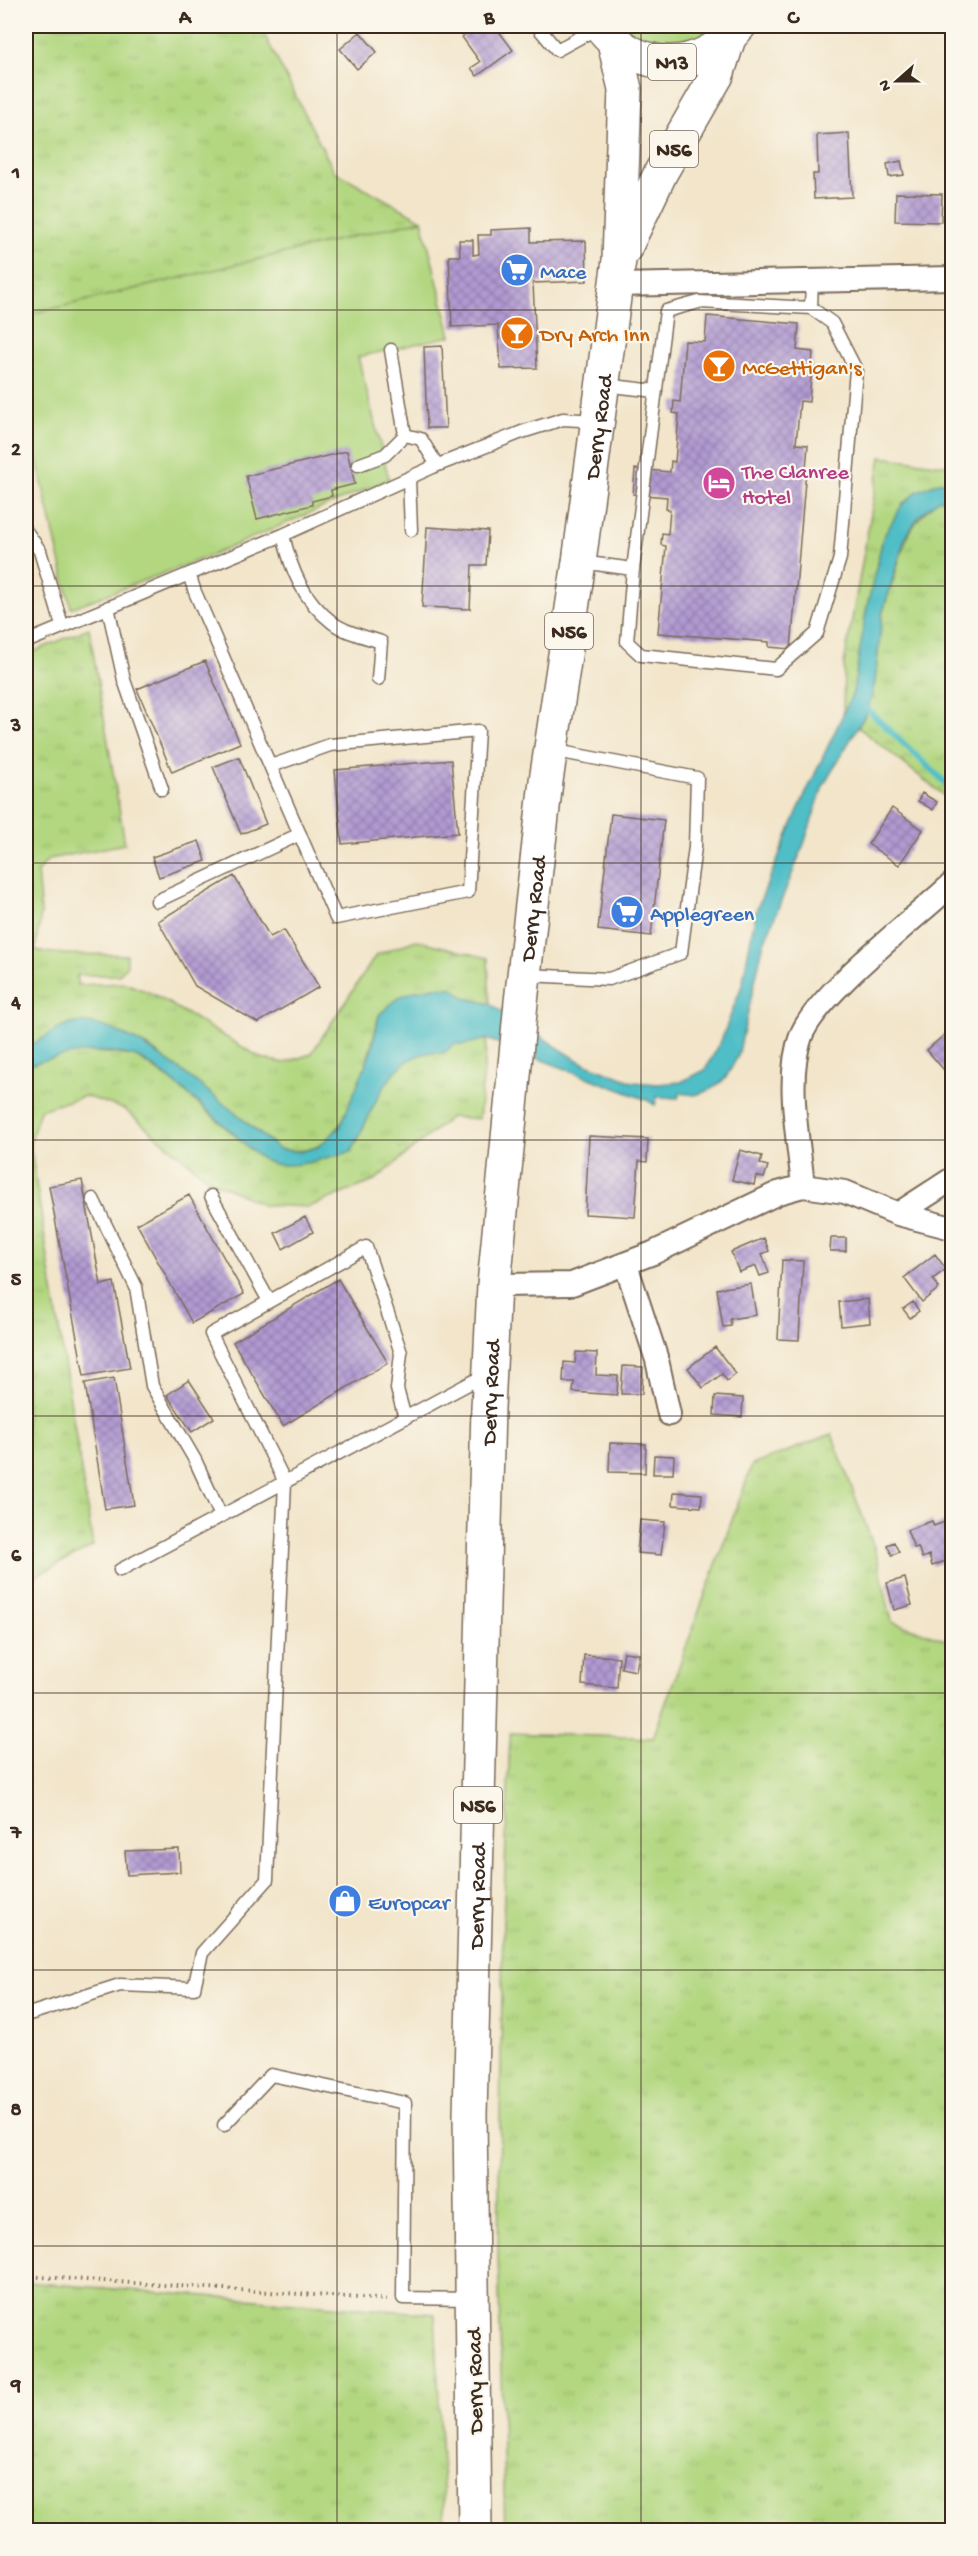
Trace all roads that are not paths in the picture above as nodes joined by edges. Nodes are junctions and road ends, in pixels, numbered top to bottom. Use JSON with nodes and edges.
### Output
{"nodes":[{"id":1,"x":537,"y":26,"type":"edge"},
{"id":2,"x":605,"y":31,"type":"edge"},
{"id":3,"x":734,"y":32,"type":"edge"},
{"id":4,"x":618,"y":273,"type":"junction"},
{"id":5,"x":952,"y":278,"type":"edge"},
{"id":6,"x":813,"y":280,"type":"junction"},
{"id":7,"x":811,"y":308,"type":"junction"},
{"id":8,"x":391,"y":350,"type":"dead end"},
{"id":9,"x":604,"y":385,"type":"junction"},
{"id":10,"x":656,"y":391,"type":"junction"},
{"id":11,"x":598,"y":421,"type":"junction"},
{"id":12,"x":405,"y":435,"type":"junction"},
{"id":13,"x":358,"y":465,"type":"dead end"},
{"id":14,"x":437,"y":465,"type":"junction"},
{"id":15,"x":409,"y":479,"type":"junction"},
{"id":16,"x":411,"y":530,"type":"dead end"},
{"id":17,"x":26,"y":531,"type":"edge"},
{"id":18,"x":283,"y":535,"type":"junction"},
{"id":19,"x":579,"y":562,"type":"junction"},
{"id":20,"x":633,"y":569,"type":"junction"},
{"id":21,"x":189,"y":574,"type":"junction"},
{"id":22,"x":108,"y":607,"type":"junction"},
{"id":23,"x":62,"y":626,"type":"junction"},
{"id":24,"x":26,"y":642,"type":"edge"},
{"id":25,"x":378,"y":679,"type":"dead end"},
{"id":26,"x":551,"y":750,"type":"junction"},
{"id":27,"x":271,"y":766,"type":"junction"},
{"id":28,"x":162,"y":789,"type":"dead end"},
{"id":29,"x":300,"y":834,"type":"junction"},
{"id":30,"x":952,"y":885,"type":"edge"},
{"id":31,"x":157,"y":901,"type":"dead end"},
{"id":32,"x":523,"y":988,"type":"junction"},
{"id":33,"x":952,"y":1179,"type":"edge"},
{"id":34,"x":803,"y":1186,"type":"junction"},
{"id":35,"x":211,"y":1196,"type":"dead end"},
{"id":36,"x":93,"y":1199,"type":"dead end"},
{"id":37,"x":898,"y":1214,"type":"junction"},
{"id":38,"x":952,"y":1228,"type":"edge"},
{"id":39,"x":626,"y":1265,"type":"junction"},
{"id":40,"x":494,"y":1285,"type":"junction"},
{"id":41,"x":269,"y":1301,"type":"junction"},
{"id":42,"x":491,"y":1372,"type":"junction"},
{"id":43,"x":669,"y":1414,"type":"dead end"},
{"id":44,"x":405,"y":1418,"type":"junction"},
{"id":45,"x":285,"y":1482,"type":"junction"},
{"id":46,"x":221,"y":1516,"type":"junction"},
{"id":47,"x":120,"y":1570,"type":"dead end"},
{"id":48,"x":26,"y":2015,"type":"edge"},
{"id":49,"x":224,"y":2125,"type":"dead end"},
{"id":50,"x":472,"y":2299,"type":"junction"},
{"id":51,"x":475,"y":2530,"type":"edge"}],
"edges":[{"from":1,"to":2,"type":"lane"},
{"from":2,"to":3,"type":"main road","number":"N13"},
{"from":2,"to":4,"type":"main road","name":"Derry Road","number":"N56"},
{"from":3,"to":4,"type":"main road","name":"Derry Road","number":"N56"},
{"from":4,"to":6,"type":"street"},
{"from":4,"to":9,"type":"main road","name":"Derry Road","number":"N56"},
{"from":5,"to":6,"type":"street"},
{"from":6,"to":7,"type":"lane"},
{"from":7,"to":10,"type":"lane"},
{"from":7,"to":20,"type":"lane"},
{"from":8,"to":12,"type":"lane"},
{"from":9,"to":10,"type":"lane"},
{"from":9,"to":11,"type":"main road","name":"Derry Road","number":"N56"},
{"from":10,"to":20,"type":"lane"},
{"from":11,"to":14,"type":"lane"},
{"from":11,"to":19,"type":"main road","name":"Derry Road","number":"N56"},
{"from":12,"to":13,"type":"lane"},
{"from":12,"to":14,"type":"lane"},
{"from":14,"to":15,"type":"lane"},
{"from":15,"to":16,"type":"lane"},
{"from":15,"to":18,"type":"lane"},
{"from":17,"to":23,"type":"lane"},
{"from":18,"to":21,"type":"lane"},
{"from":18,"to":25,"type":"lane"},
{"from":19,"to":20,"type":"lane"},
{"from":19,"to":26,"type":"main road","name":"Derry Road","number":"N56"},
{"from":21,"to":22,"type":"lane"},
{"from":21,"to":27,"type":"lane"},
{"from":22,"to":23,"type":"lane"},
{"from":22,"to":28,"type":"lane"},
{"from":23,"to":24,"type":"lane"},
{"from":26,"to":32,"type":"main road","name":"Derry Road","number":"N56"},
{"from":26,"to":32,"type":"lane"},
{"from":27,"to":29,"type":"lane"},
{"from":27,"to":29,"type":"lane"},
{"from":29,"to":31,"type":"lane"},
{"from":30,"to":34,"type":"street"},
{"from":32,"to":40,"type":"main road","name":"Derry Road","number":"N56"},
{"from":33,"to":37,"type":"street"},
{"from":34,"to":37,"type":"street"},
{"from":34,"to":39,"type":"street"},
{"from":35,"to":41,"type":"lane"},
{"from":36,"to":46,"type":"lane"},
{"from":37,"to":38,"type":"street"},
{"from":39,"to":40,"type":"street"},
{"from":39,"to":43,"type":"street"},
{"from":40,"to":42,"type":"main road","name":"Derry Road","number":"N56"},
{"from":41,"to":44,"type":"lane"},
{"from":41,"to":45,"type":"lane"},
{"from":42,"to":44,"type":"lane"},
{"from":42,"to":50,"type":"main road","name":"Derry Road","number":"N56"},
{"from":44,"to":45,"type":"lane"},
{"from":45,"to":46,"type":"lane"},
{"from":45,"to":48,"type":"lane"},
{"from":46,"to":47,"type":"lane"},
{"from":49,"to":50,"type":"lane"},
{"from":50,"to":51,"type":"main road","name":"Derry Road","number":"N56"}]}
